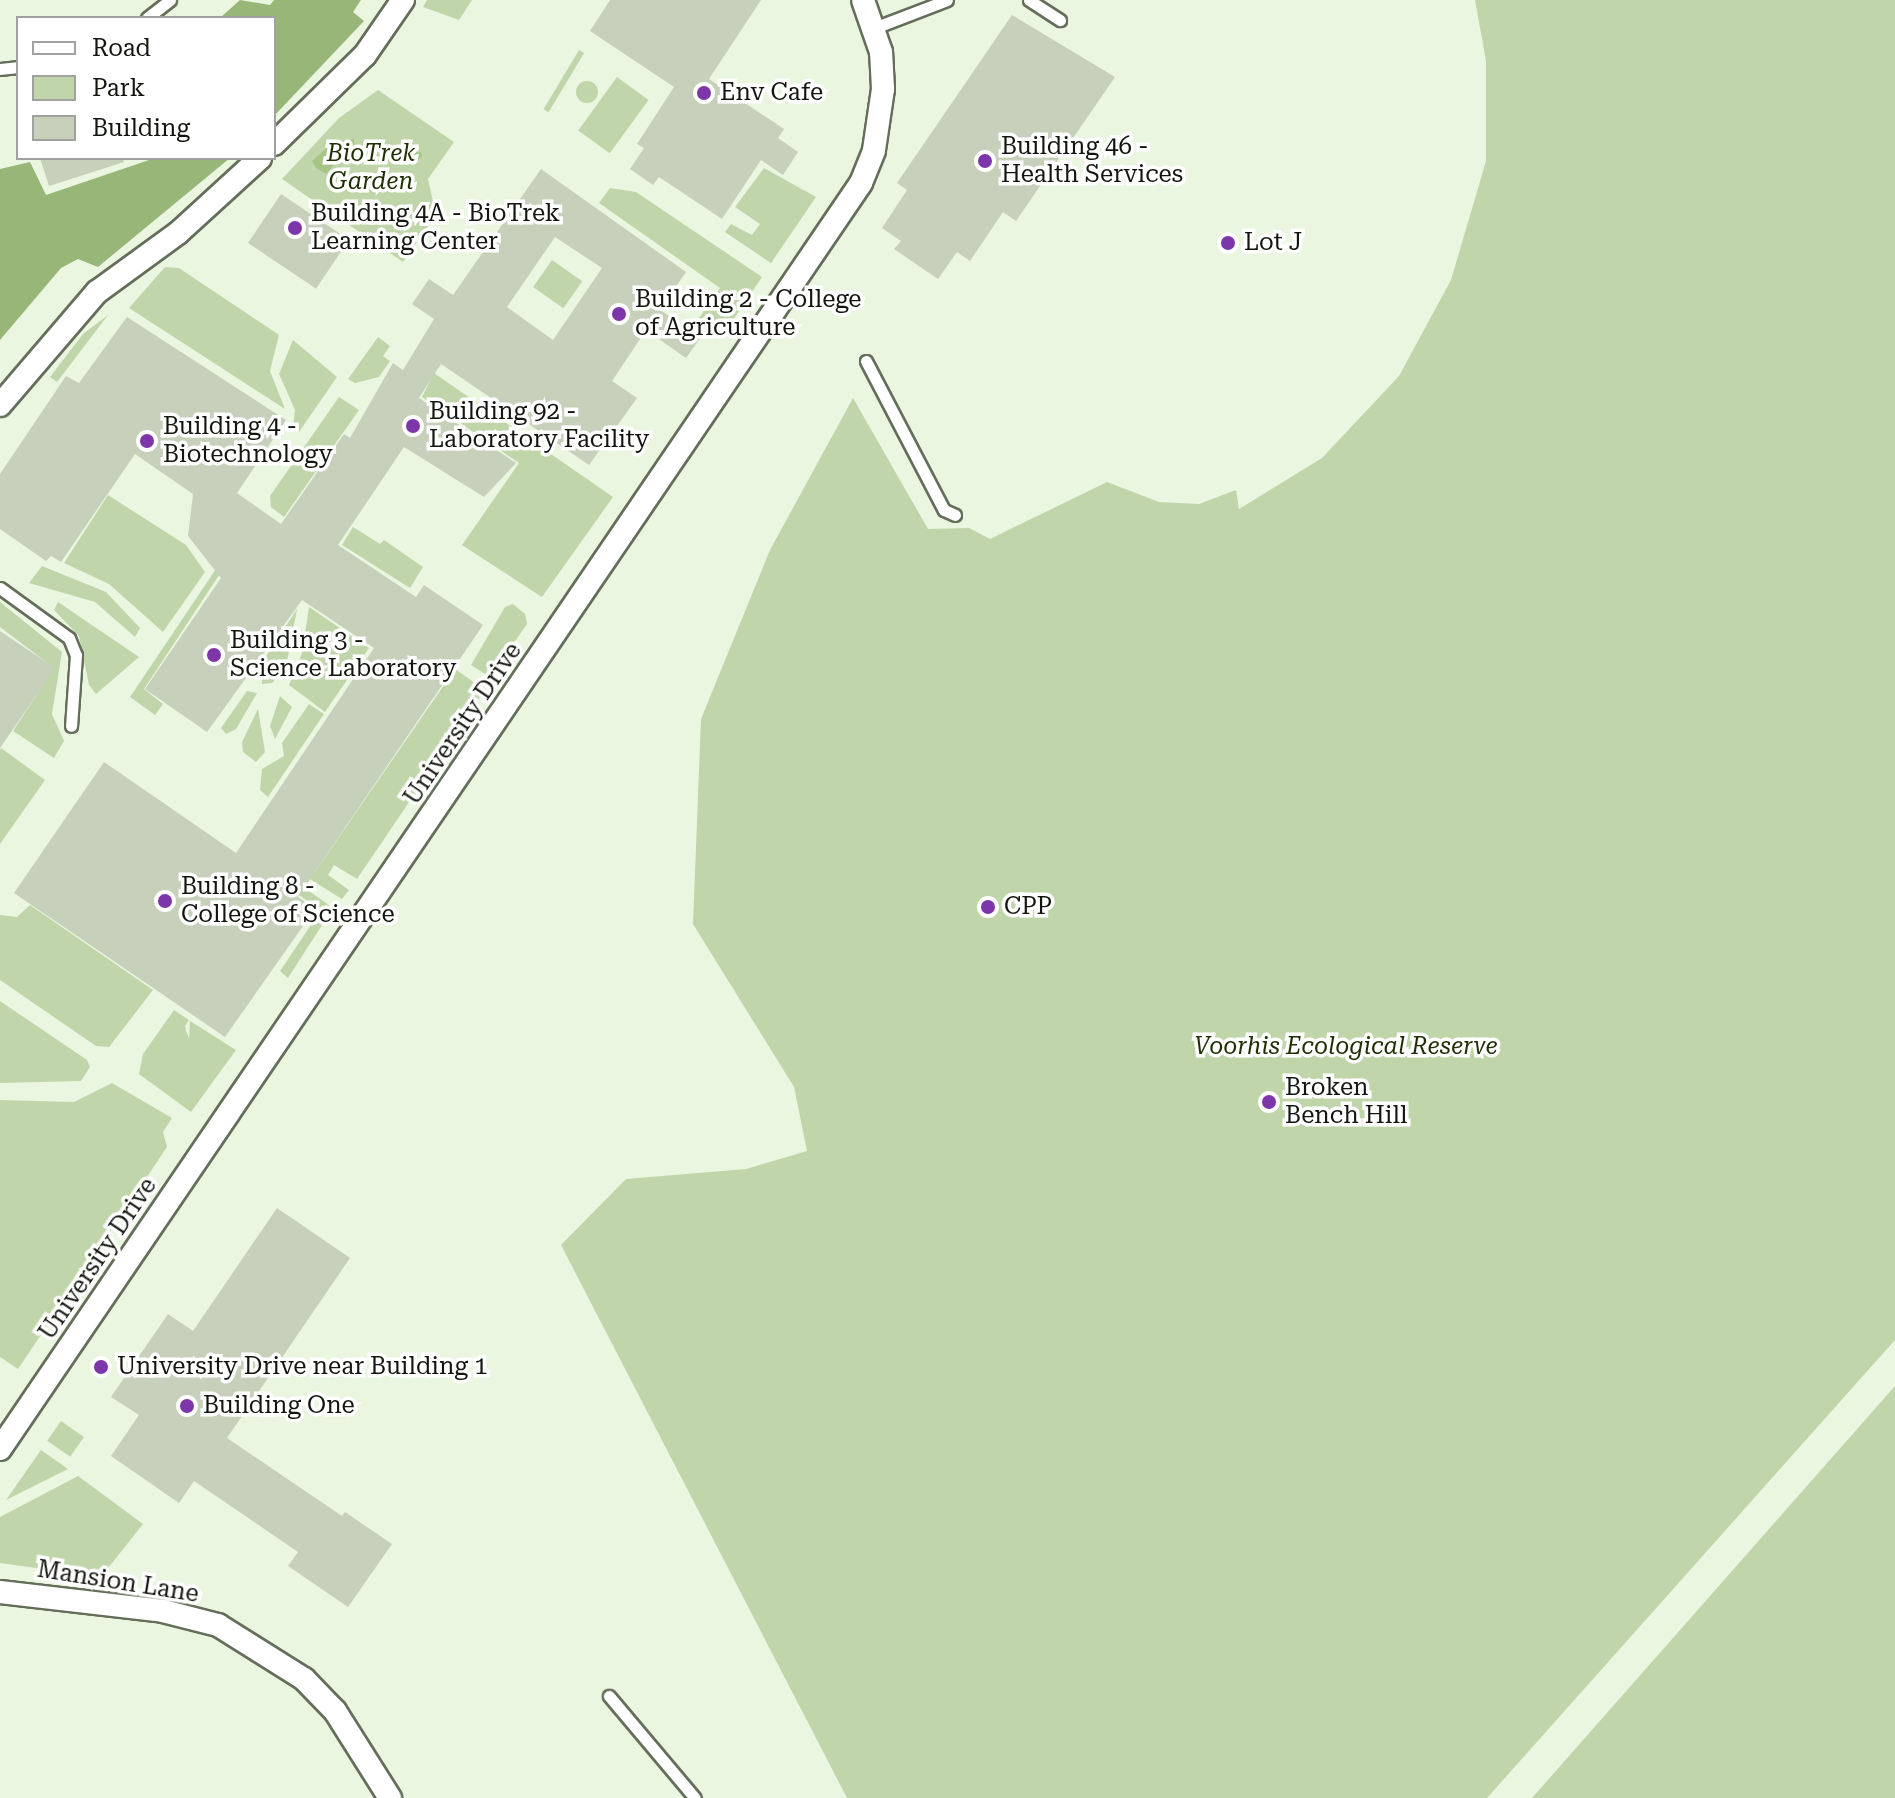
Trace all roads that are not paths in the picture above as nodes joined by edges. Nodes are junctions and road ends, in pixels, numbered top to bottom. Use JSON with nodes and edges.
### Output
{"nodes":[{"id":1,"x":170,"y":0,"type":"edge"},
{"id":2,"x":403,"y":0,"type":"edge"},
{"id":3,"x":863,"y":0,"type":"edge"},
{"id":4,"x":947,"y":0,"type":"edge"},
{"id":5,"x":1029,"y":0,"type":"edge"},
{"id":6,"x":150,"y":16,"type":"edge"},
{"id":7,"x":1060,"y":20,"type":"dead end"},
{"id":8,"x":874,"y":28,"type":"junction"},
{"id":9,"x":276,"y":142,"type":"edge"},
{"id":10,"x":258,"y":160,"type":"edge"},
{"id":11,"x":866,"y":361,"type":"dead end"},
{"id":12,"x":0,"y":405,"type":"edge"},
{"id":13,"x":955,"y":515,"type":"dead end"},
{"id":14,"x":0,"y":588,"type":"edge"},
{"id":15,"x":71,"y":726,"type":"dead end"},
{"id":16,"x":0,"y":1449,"type":"edge"},
{"id":17,"x":0,"y":1592,"type":"edge"},
{"id":18,"x":609,"y":1696,"type":"dead end"},
{"id":19,"x":390,"y":1798,"type":"edge"},
{"id":20,"x":695,"y":1798,"type":"edge"}],
"edges":[{"from":1,"to":6,"type":"lane"},
{"from":2,"to":9,"type":"street"},
{"from":3,"to":8,"type":"street","name":"University Drive"},
{"from":4,"to":8,"type":"lane"},
{"from":5,"to":7,"type":"lane"},
{"from":8,"to":16,"type":"street","name":"University Drive"},
{"from":10,"to":12,"type":"street"},
{"from":11,"to":13,"type":"lane"},
{"from":14,"to":15,"type":"lane"},
{"from":17,"to":19,"type":"street","name":"Mansion Lane"},
{"from":18,"to":20,"type":"lane"}]}
